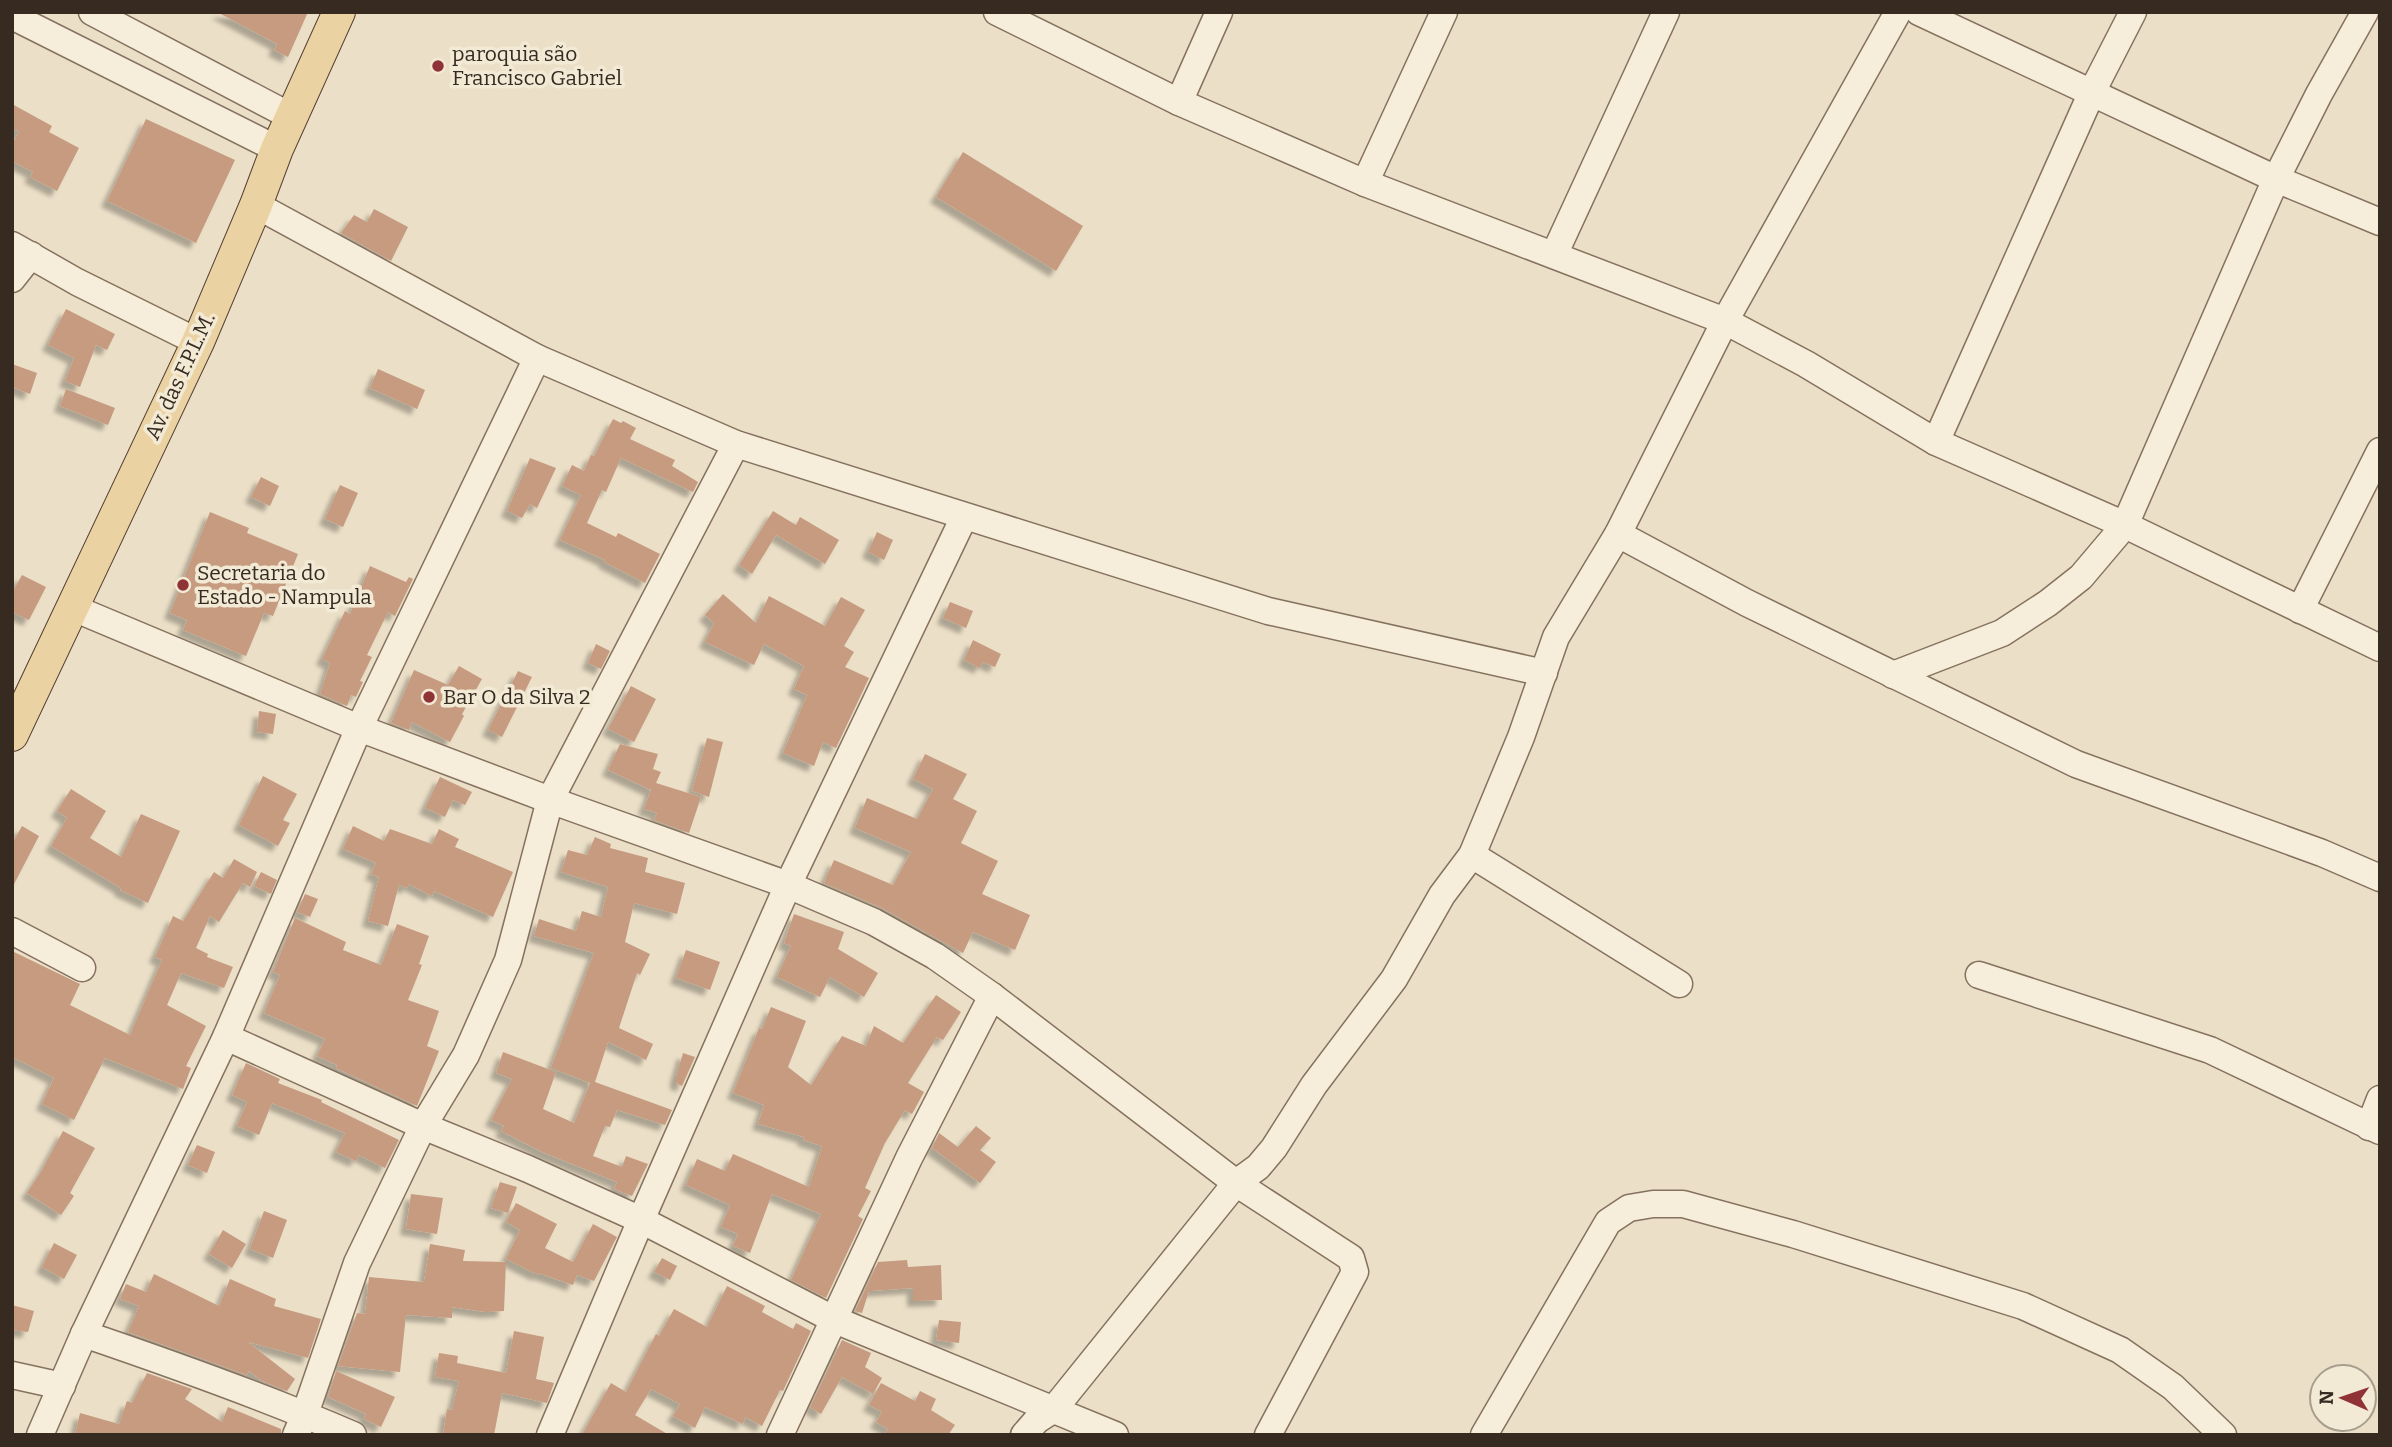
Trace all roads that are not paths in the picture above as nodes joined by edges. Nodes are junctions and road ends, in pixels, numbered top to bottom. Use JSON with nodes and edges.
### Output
{"nodes":[{"id":1,"x":92,"y":12,"type":"edge"},
{"id":2,"x":338,"y":12,"type":"edge"},
{"id":3,"x":997,"y":12,"type":"edge"},
{"id":4,"x":1219,"y":12,"type":"edge"},
{"id":5,"x":1444,"y":12,"type":"edge"},
{"id":6,"x":1666,"y":12,"type":"edge"},
{"id":7,"x":1898,"y":12,"type":"edge"},
{"id":8,"x":1919,"y":12,"type":"edge"},
{"id":9,"x":2133,"y":12,"type":"edge"},
{"id":10,"x":2365,"y":12,"type":"edge"},
{"id":11,"x":12,"y":16,"type":"edge"},
{"id":12,"x":2092,"y":92,"type":"junction"},
{"id":13,"x":1179,"y":102,"type":"junction"},
{"id":14,"x":292,"y":117,"type":"junction"},
{"id":15,"x":277,"y":149,"type":"junction"},
{"id":16,"x":2276,"y":179,"type":"junction"},
{"id":17,"x":1365,"y":183,"type":"junction"},
{"id":18,"x":256,"y":205,"type":"junction"},
{"id":19,"x":2380,"y":222,"type":"edge"},
{"id":20,"x":22,"y":250,"type":"edge"},
{"id":21,"x":1554,"y":255,"type":"junction"},
{"id":22,"x":12,"y":279,"type":"edge"},
{"id":23,"x":1725,"y":321,"type":"junction"},
{"id":24,"x":198,"y":342,"type":"junction"},
{"id":25,"x":537,"y":358,"type":"junction"},
{"id":26,"x":1936,"y":442,"type":"junction"},
{"id":27,"x":736,"y":444,"type":"junction"},
{"id":28,"x":2380,"y":452,"type":"edge"},
{"id":29,"x":964,"y":517,"type":"junction"},
{"id":30,"x":2125,"y":525,"type":"junction"},
{"id":31,"x":1618,"y":534,"type":"junction"},
{"id":32,"x":71,"y":607,"type":"junction"},
{"id":33,"x":2300,"y":610,"type":"junction"},
{"id":34,"x":2380,"y":648,"type":"edge"},
{"id":35,"x":1545,"y":673,"type":"junction"},
{"id":36,"x":1893,"y":675,"type":"junction"},
{"id":37,"x":359,"y":729,"type":"junction"},
{"id":38,"x":12,"y":735,"type":"edge"},
{"id":39,"x":550,"y":800,"type":"junction"},
{"id":40,"x":1472,"y":855,"type":"junction"},
{"id":41,"x":2380,"y":878,"type":"edge"},
{"id":42,"x":788,"y":885,"type":"junction"},
{"id":43,"x":12,"y":930,"type":"edge"},
{"id":44,"x":82,"y":968,"type":"dead end"},
{"id":45,"x":1979,"y":975,"type":"dead end"},
{"id":46,"x":1679,"y":984,"type":"dead end"},
{"id":47,"x":992,"y":996,"type":"junction"},
{"id":48,"x":226,"y":1037,"type":"junction"},
{"id":49,"x":2380,"y":1099,"type":"edge"},
{"id":50,"x":423,"y":1126,"type":"junction"},
{"id":51,"x":2374,"y":1129,"type":"edge"},
{"id":52,"x":1236,"y":1183,"type":"junction"},
{"id":53,"x":641,"y":1220,"type":"junction"},
{"id":54,"x":835,"y":1320,"type":"junction"},
{"id":55,"x":84,"y":1334,"type":"junction"},
{"id":56,"x":12,"y":1375,"type":"edge"},
{"id":57,"x":62,"y":1386,"type":"junction"},
{"id":58,"x":1054,"y":1409,"type":"junction"},
{"id":59,"x":301,"y":1425,"type":"edge"},
{"id":60,"x":40,"y":1435,"type":"edge"},
{"id":61,"x":353,"y":1435,"type":"edge"},
{"id":62,"x":550,"y":1435,"type":"edge"},
{"id":63,"x":780,"y":1435,"type":"edge"},
{"id":64,"x":1024,"y":1435,"type":"edge"},
{"id":65,"x":1115,"y":1435,"type":"edge"},
{"id":66,"x":1268,"y":1435,"type":"edge"},
{"id":67,"x":1484,"y":1435,"type":"edge"},
{"id":68,"x":2223,"y":1435,"type":"edge"}],
"edges":[{"from":1,"to":14,"type":"street"},
{"from":2,"to":14,"type":"main road","name":"Av. das F.P.L.M."},
{"from":3,"to":13,"type":"street"},
{"from":4,"to":13,"type":"street"},
{"from":5,"to":17,"type":"street"},
{"from":6,"to":21,"type":"street"},
{"from":7,"to":23,"type":"street"},
{"from":8,"to":12,"type":"street"},
{"from":9,"to":12,"type":"street"},
{"from":10,"to":16,"type":"street"},
{"from":11,"to":15,"type":"street"},
{"from":12,"to":16,"type":"street"},
{"from":12,"to":26,"type":"street"},
{"from":13,"to":17,"type":"street"},
{"from":14,"to":15,"type":"main road","name":"Av. das F.P.L.M."},
{"from":15,"to":18,"type":"main road","name":"Av. das F.P.L.M."},
{"from":16,"to":19,"type":"street"},
{"from":16,"to":30,"type":"street"},
{"from":17,"to":21,"type":"street"},
{"from":18,"to":24,"type":"main road","name":"Av. das F.P.L.M."},
{"from":18,"to":25,"type":"street"},
{"from":20,"to":22,"type":"street"},
{"from":20,"to":24,"type":"street"},
{"from":21,"to":23,"type":"street"},
{"from":23,"to":26,"type":"street"},
{"from":23,"to":31,"type":"street"},
{"from":24,"to":32,"type":"main road","name":"Av. das F.P.L.M."},
{"from":25,"to":27,"type":"street"},
{"from":25,"to":37,"type":"street"},
{"from":26,"to":30,"type":"street"},
{"from":27,"to":29,"type":"street"},
{"from":27,"to":39,"type":"street"},
{"from":28,"to":33,"type":"street"},
{"from":29,"to":35,"type":"street"},
{"from":29,"to":42,"type":"street"},
{"from":30,"to":33,"type":"street"},
{"from":30,"to":36,"type":"street"},
{"from":31,"to":35,"type":"street"},
{"from":31,"to":36,"type":"street"},
{"from":32,"to":37,"type":"street"},
{"from":32,"to":38,"type":"main road","name":"Av. das F.P.L.M."},
{"from":33,"to":34,"type":"street"},
{"from":35,"to":40,"type":"street"},
{"from":36,"to":41,"type":"street"},
{"from":37,"to":39,"type":"street"},
{"from":37,"to":48,"type":"street"},
{"from":39,"to":42,"type":"street"},
{"from":39,"to":50,"type":"street"},
{"from":40,"to":46,"type":"street"},
{"from":40,"to":52,"type":"street"},
{"from":42,"to":47,"type":"street"},
{"from":42,"to":53,"type":"street"},
{"from":43,"to":44,"type":"street"},
{"from":45,"to":51,"type":"street"},
{"from":47,"to":52,"type":"street"},
{"from":47,"to":54,"type":"street"},
{"from":48,"to":50,"type":"street"},
{"from":48,"to":55,"type":"street"},
{"from":49,"to":51,"type":"street"},
{"from":50,"to":53,"type":"street"},
{"from":50,"to":59,"type":"street"},
{"from":52,"to":58,"type":"street"},
{"from":52,"to":66,"type":"street"},
{"from":53,"to":54,"type":"street"},
{"from":53,"to":62,"type":"street"},
{"from":54,"to":58,"type":"street"},
{"from":54,"to":63,"type":"street"},
{"from":55,"to":57,"type":"street"},
{"from":55,"to":59,"type":"street"},
{"from":56,"to":57,"type":"street"},
{"from":57,"to":60,"type":"street"},
{"from":58,"to":64,"type":"street"},
{"from":58,"to":65,"type":"street"},
{"from":59,"to":61,"type":"street"},
{"from":67,"to":68,"type":"street"}]}
